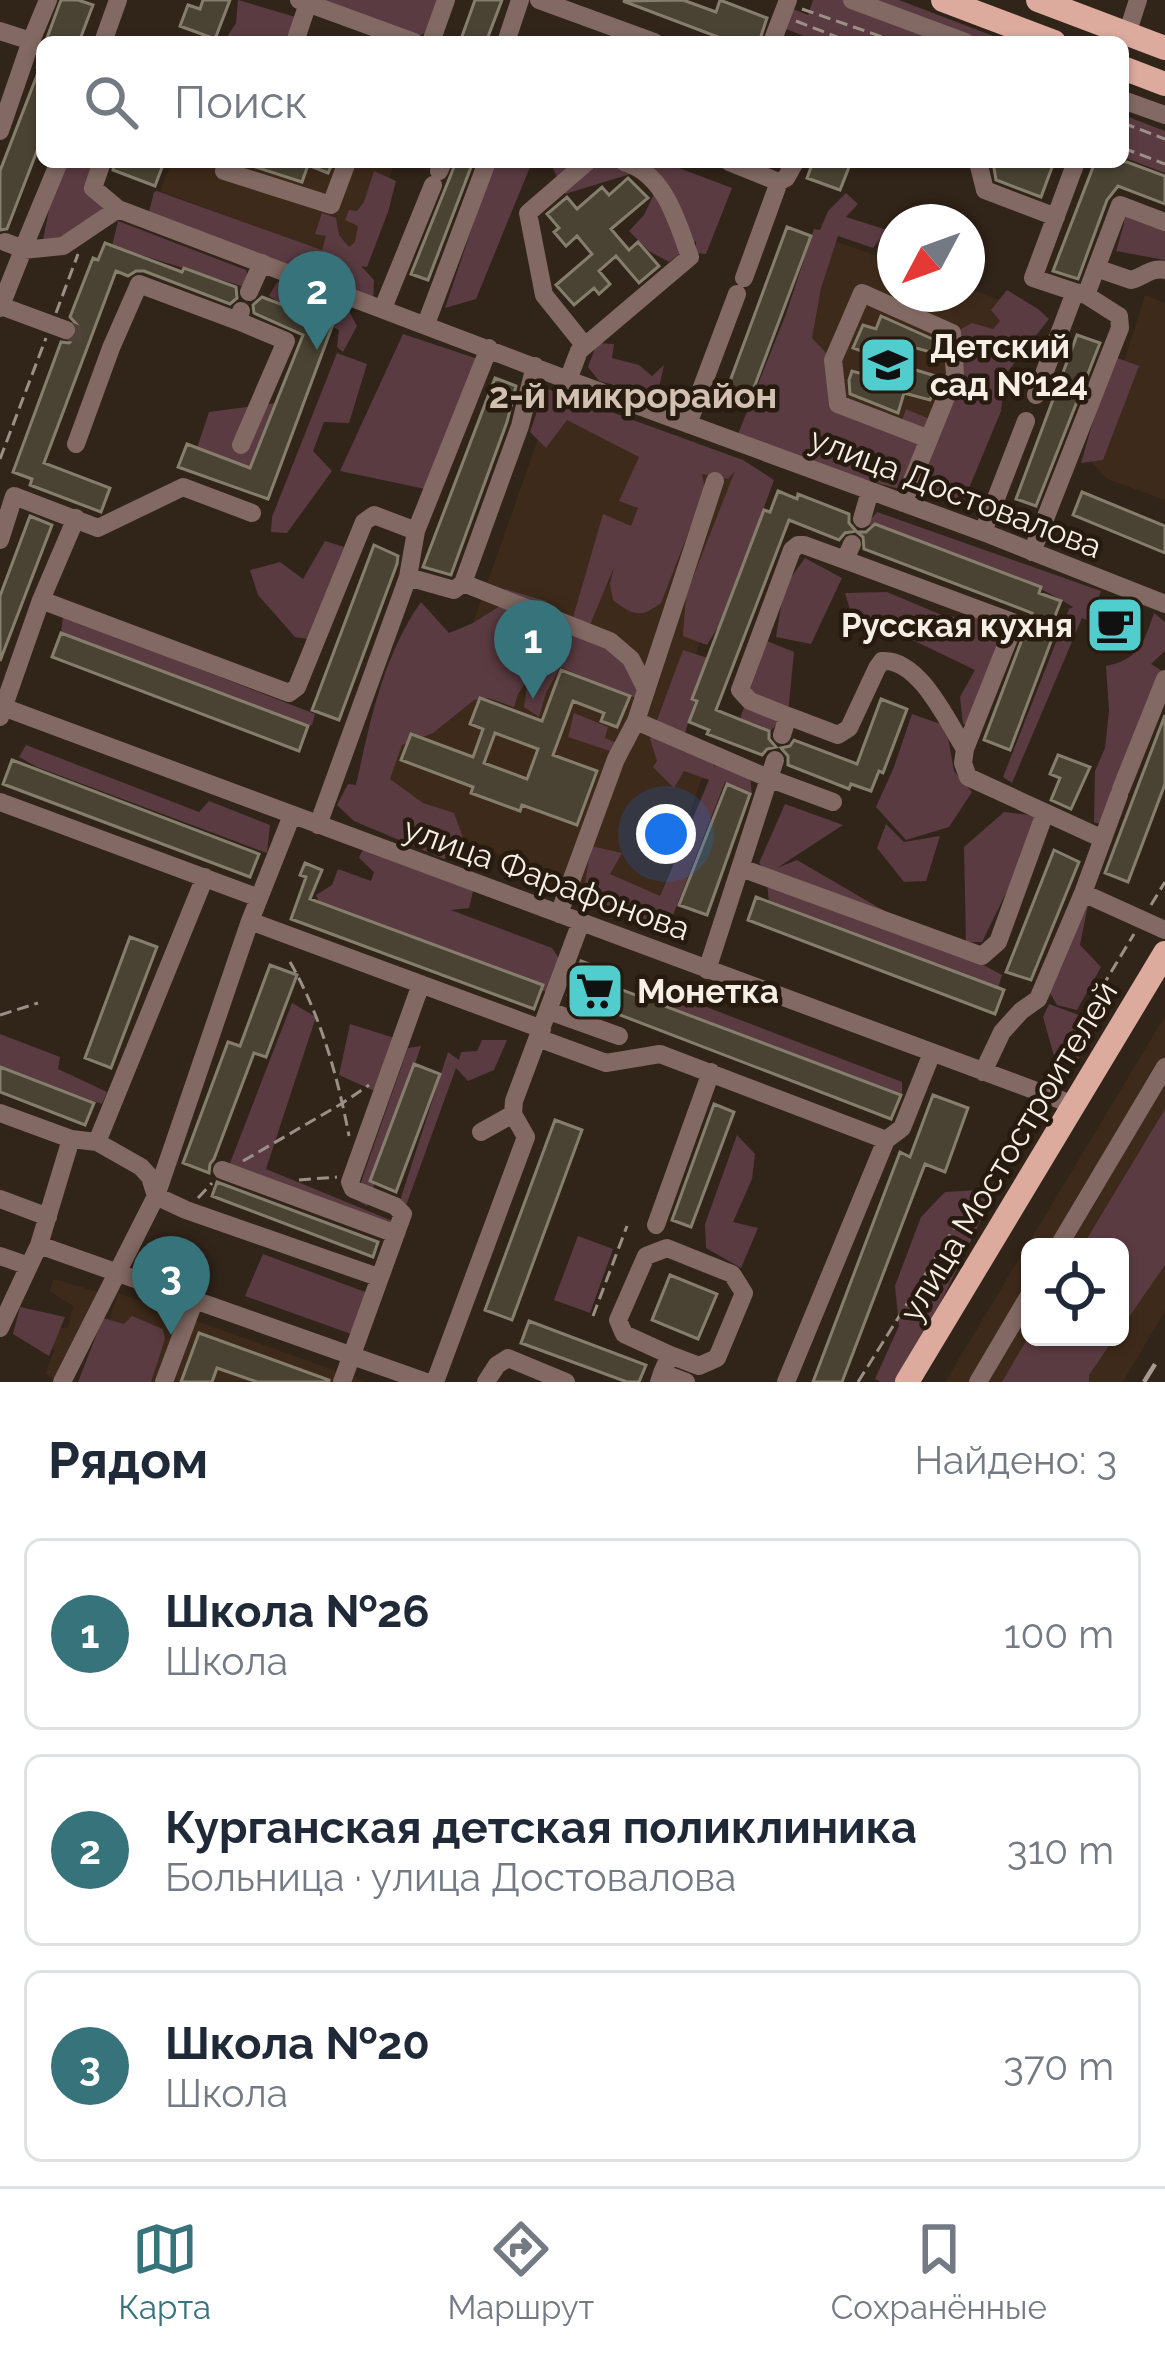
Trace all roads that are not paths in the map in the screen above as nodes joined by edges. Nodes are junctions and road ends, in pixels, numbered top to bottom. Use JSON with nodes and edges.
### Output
{"nodes":[{"id":1,"x":48,"y":0,"type":"edge"},
{"id":2,"x":118,"y":0,"type":"edge"},
{"id":3,"x":446,"y":0,"type":"edge"},
{"id":4,"x":520,"y":0,"type":"edge"},
{"id":5,"x":539,"y":0,"type":"edge"},
{"id":6,"x":852,"y":0,"type":"edge"},
{"id":7,"x":1038,"y":0,"type":"edge"},
{"id":8,"x":1138,"y":0,"type":"edge"},
{"id":9,"x":303,"y":2,"type":"edge"},
{"id":10,"x":958,"y":3,"type":"edge"},
{"id":11,"x":785,"y":6,"type":"edge"},
{"id":12,"x":0,"y":32,"type":"edge"},
{"id":13,"x":1127,"y":34,"type":"junction"},
{"id":14,"x":106,"y":36,"type":"edge"},
{"id":15,"x":296,"y":36,"type":"edge"},
{"id":16,"x":398,"y":36,"type":"edge"},
{"id":17,"x":433,"y":36,"type":"edge"},
{"id":18,"x":508,"y":36,"type":"edge"},
{"id":19,"x":638,"y":36,"type":"edge"},
{"id":20,"x":774,"y":36,"type":"edge"},
{"id":21,"x":949,"y":36,"type":"edge"},
{"id":22,"x":1039,"y":36,"type":"edge"},
{"id":23,"x":31,"y":41,"type":"junction"},
{"id":24,"x":1165,"y":48,"type":"edge"},
{"id":25,"x":1129,"y":70,"type":"edge"},
{"id":26,"x":1165,"y":84,"type":"edge"},
{"id":27,"x":1129,"y":102,"type":"edge"},
{"id":28,"x":1165,"y":115,"type":"edge"},
{"id":29,"x":0,"y":131,"type":"edge"},
{"id":30,"x":57,"y":168,"type":"edge"},
{"id":31,"x":99,"y":168,"type":"edge"},
{"id":32,"x":225,"y":168,"type":"edge"},
{"id":33,"x":345,"y":168,"type":"edge"},
{"id":34,"x":485,"y":168,"type":"edge"},
{"id":35,"x":580,"y":168,"type":"edge"},
{"id":36,"x":640,"y":168,"type":"edge"},
{"id":37,"x":743,"y":168,"type":"edge"},
{"id":38,"x":792,"y":168,"type":"edge"},
{"id":39,"x":980,"y":168,"type":"edge"},
{"id":40,"x":1074,"y":168,"type":"edge"},
{"id":41,"x":438,"y":172,"type":"edge"},
{"id":42,"x":779,"y":182,"type":"junction"},
{"id":43,"x":118,"y":209,"type":"junction"},
{"id":44,"x":1056,"y":218,"type":"junction"},
{"id":45,"x":1165,"y":222,"type":"edge"},
{"id":46,"x":4,"y":242,"type":"dead end"},
{"id":47,"x":262,"y":262,"type":"junction"},
{"id":48,"x":1096,"y":268,"type":"junction"},
{"id":49,"x":1165,"y":270,"type":"edge"},
{"id":50,"x":249,"y":292,"type":"dead end"},
{"id":51,"x":1080,"y":294,"type":"junction"},
{"id":52,"x":0,"y":307,"type":"edge"},
{"id":53,"x":383,"y":308,"type":"junction"},
{"id":54,"x":426,"y":325,"type":"junction"},
{"id":55,"x":66,"y":330,"type":"tunnel mouth"},
{"id":56,"x":90,"y":339,"type":"tunnel mouth"},
{"id":57,"x":585,"y":346,"type":"junction"},
{"id":58,"x":110,"y":348,"type":"junction"},
{"id":59,"x":489,"y":348,"type":"junction"},
{"id":60,"x":535,"y":366,"type":"junction"},
{"id":61,"x":568,"y":380,"type":"junction"},
{"id":62,"x":1036,"y":395,"type":"dead end"},
{"id":63,"x":1026,"y":421,"type":"dead end"},
{"id":64,"x":688,"y":424,"type":"junction"},
{"id":65,"x":929,"y":439,"type":"junction"},
{"id":66,"x":76,"y":444,"type":"dead end"},
{"id":67,"x":241,"y":445,"type":"dead end"},
{"id":68,"x":715,"y":481,"type":"dead end"},
{"id":69,"x":870,"y":490,"type":"junction"},
{"id":70,"x":7,"y":494,"type":"edge"},
{"id":71,"x":903,"y":503,"type":"junction"},
{"id":72,"x":252,"y":513,"type":"dead end"},
{"id":73,"x":76,"y":518,"type":"junction"},
{"id":74,"x":862,"y":519,"type":"dead end"},
{"id":75,"x":416,"y":531,"type":"junction"},
{"id":76,"x":982,"y":532,"type":"junction"},
{"id":77,"x":0,"y":540,"type":"edge"},
{"id":78,"x":1032,"y":552,"type":"junction"},
{"id":79,"x":407,"y":577,"type":"junction"},
{"id":80,"x":463,"y":583,"type":"junction"},
{"id":81,"x":41,"y":600,"type":"junction"},
{"id":82,"x":1165,"y":604,"type":"edge"},
{"id":83,"x":1165,"y":679,"type":"edge"},
{"id":84,"x":646,"y":689,"type":"junction"},
{"id":85,"x":2,"y":710,"type":"edge"},
{"id":86,"x":636,"y":722,"type":"junction"},
{"id":87,"x":965,"y":748,"type":"junction"},
{"id":88,"x":772,"y":769,"type":"junction"},
{"id":89,"x":0,"y":802,"type":"edge"},
{"id":90,"x":832,"y":802,"type":"dead end"},
{"id":91,"x":1045,"y":813,"type":"junction"},
{"id":92,"x":292,"y":815,"type":"junction"},
{"id":93,"x":318,"y":824,"type":"junction"},
{"id":94,"x":1103,"y":839,"type":"junction"},
{"id":95,"x":741,"y":868,"type":"junction"},
{"id":96,"x":205,"y":878,"type":"junction"},
{"id":97,"x":1083,"y":893,"type":"junction"},
{"id":98,"x":259,"y":898,"type":"junction"},
{"id":99,"x":559,"y":914,"type":"junction"},
{"id":100,"x":250,"y":921,"type":"junction"},
{"id":101,"x":581,"y":922,"type":"junction"},
{"id":102,"x":1165,"y":930,"type":"edge"},
{"id":103,"x":1165,"y":953,"type":"edge"},
{"id":104,"x":707,"y":970,"type":"junction"},
{"id":105,"x":421,"y":984,"type":"junction"},
{"id":106,"x":543,"y":1026,"type":"junction"},
{"id":107,"x":619,"y":1036,"type":"dead end"},
{"id":108,"x":932,"y":1053,"type":"junction"},
{"id":109,"x":1165,"y":1067,"type":"edge"},
{"id":110,"x":711,"y":1072,"type":"junction"},
{"id":111,"x":983,"y":1072,"type":"junction"},
{"id":112,"x":1073,"y":1105,"type":"junction"},
{"id":113,"x":0,"y":1113,"type":"edge"},
{"id":114,"x":513,"y":1114,"type":"junction"},
{"id":115,"x":481,"y":1132,"type":"dead end"},
{"id":116,"x":71,"y":1139,"type":"junction"},
{"id":117,"x":886,"y":1140,"type":"junction"},
{"id":118,"x":98,"y":1142,"type":"junction"},
{"id":119,"x":222,"y":1170,"type":"road end"},
{"id":120,"x":156,"y":1196,"type":"junction"},
{"id":121,"x":0,"y":1199,"type":"edge"},
{"id":122,"x":48,"y":1217,"type":"junction"},
{"id":123,"x":656,"y":1226,"type":"dead end"},
{"id":124,"x":396,"y":1234,"type":"junction"},
{"id":125,"x":1063,"y":1238,"type":"edge"},
{"id":126,"x":39,"y":1245,"type":"junction"},
{"id":127,"x":0,"y":1256,"type":"edge"},
{"id":128,"x":29,"y":1266,"type":"junction"},
{"id":129,"x":117,"y":1272,"type":"junction"},
{"id":130,"x":378,"y":1277,"type":"junction"},
{"id":131,"x":195,"y":1299,"type":"junction"},
{"id":132,"x":1021,"y":1309,"type":"edge"},
{"id":133,"x":0,"y":1328,"type":"edge"},
{"id":134,"x":353,"y":1354,"type":"junction"},
{"id":135,"x":664,"y":1370,"type":"edge"},
{"id":136,"x":62,"y":1382,"type":"edge"},
{"id":137,"x":164,"y":1382,"type":"edge"},
{"id":138,"x":342,"y":1382,"type":"edge"},
{"id":139,"x":430,"y":1382,"type":"edge"},
{"id":140,"x":486,"y":1382,"type":"edge"},
{"id":141,"x":566,"y":1382,"type":"edge"},
{"id":142,"x":686,"y":1382,"type":"edge"},
{"id":143,"x":786,"y":1382,"type":"edge"},
{"id":144,"x":907,"y":1382,"type":"edge"},
{"id":145,"x":978,"y":1382,"type":"edge"}],
"edges":[{"from":1,"to":23,"type":"street"},
{"from":2,"to":14,"type":"street"},
{"from":3,"to":17,"type":"street"},
{"from":4,"to":18,"type":"street"},
{"from":5,"to":19,"type":"street"},
{"from":6,"to":21,"type":"street"},
{"from":7,"to":13,"type":"main road"},
{"from":8,"to":13,"type":"street"},
{"from":9,"to":15,"type":"street"},
{"from":9,"to":16,"type":"street"},
{"from":10,"to":22,"type":"main road"},
{"from":11,"to":20,"type":"street"},
{"from":12,"to":23,"type":"street"},
{"from":13,"to":24,"type":"main road"},
{"from":23,"to":29,"type":"street"},
{"from":25,"to":26,"type":"main road"},
{"from":27,"to":28,"type":"street"},
{"from":30,"to":46,"type":"street"},
{"from":31,"to":43,"type":"street"},
{"from":32,"to":33,"type":"street"},
{"from":34,"to":54,"type":"street"},
{"from":35,"to":57,"type":"street"},
{"from":36,"to":57,"type":"street"},
{"from":37,"to":42,"type":"street"},
{"from":38,"to":42,"type":"street"},
{"from":39,"to":44,"type":"street"},
{"from":40,"to":44,"type":"street"},
{"from":41,"to":53,"type":"street"},
{"from":42,"to":64,"type":"street"},
{"from":43,"to":47,"type":"street","name":"улица Достовалова"},
{"from":43,"to":52,"type":"street"},
{"from":44,"to":51,"type":"street"},
{"from":45,"to":48,"type":"street"},
{"from":47,"to":50,"type":"street"},
{"from":47,"to":53,"type":"street","name":"улица Достовалова"},
{"from":48,"to":49,"type":"street"},
{"from":48,"to":51,"type":"street"},
{"from":51,"to":62,"type":"street"},
{"from":51,"to":78,"type":"street"},
{"from":52,"to":55,"type":"street"},
{"from":53,"to":54,"type":"street","name":"улица Достовалова"},
{"from":54,"to":59,"type":"street","name":"улица Достовалова"},
{"from":56,"to":58,"type":"street"},
{"from":57,"to":61,"type":"street"},
{"from":58,"to":66,"type":"street"},
{"from":58,"to":67,"type":"street"},
{"from":59,"to":60,"type":"street","name":"улица Достовалова"},
{"from":59,"to":75,"type":"street"},
{"from":60,"to":61,"type":"street","name":"улица Достовалова"},
{"from":60,"to":80,"type":"street"},
{"from":61,"to":64,"type":"street","name":"улица Достовалова"},
{"from":63,"to":76,"type":"street"},
{"from":64,"to":69,"type":"street","name":"улица Достовалова"},
{"from":65,"to":65,"type":"street"},
{"from":65,"to":71,"type":"street"},
{"from":68,"to":84,"type":"street"},
{"from":69,"to":71,"type":"street","name":"улица Достовалова"},
{"from":69,"to":74,"type":"street"},
{"from":70,"to":73,"type":"street"},
{"from":70,"to":77,"type":"street"},
{"from":71,"to":76,"type":"street","name":"улица Достовалова"},
{"from":72,"to":73,"type":"street"},
{"from":73,"to":81,"type":"street"},
{"from":75,"to":79,"type":"street"},
{"from":75,"to":81,"type":"street"},
{"from":76,"to":78,"type":"street","name":"улица Достовалова"},
{"from":78,"to":82,"type":"street","name":"улица Достовалова"},
{"from":79,"to":80,"type":"street"},
{"from":79,"to":93,"type":"street"},
{"from":80,"to":84,"type":"street"},
{"from":81,"to":85,"type":"street"},
{"from":83,"to":94,"type":"street"},
{"from":84,"to":86,"type":"street"},
{"from":85,"to":92,"type":"street","name":"улица Фарафонова"},
{"from":86,"to":88,"type":"street"},
{"from":86,"to":99,"type":"street"},
{"from":87,"to":87,"type":"street"},
{"from":87,"to":91,"type":"street"},
{"from":88,"to":90,"type":"street"},
{"from":88,"to":95,"type":"street"},
{"from":89,"to":96,"type":"street"},
{"from":91,"to":94,"type":"street"},
{"from":91,"to":95,"type":"street"},
{"from":92,"to":93,"type":"street","name":"улица Фарафонова"},
{"from":92,"to":98,"type":"street"},
{"from":93,"to":99,"type":"street","name":"улица Фарафонова"},
{"from":94,"to":97,"type":"street"},
{"from":95,"to":104,"type":"street"},
{"from":96,"to":98,"type":"street"},
{"from":96,"to":118,"type":"street"},
{"from":97,"to":102,"type":"street"},
{"from":97,"to":111,"type":"street"},
{"from":98,"to":100,"type":"street"},
{"from":99,"to":101,"type":"street","name":"улица Фарафонова"},
{"from":100,"to":105,"type":"street"},
{"from":100,"to":120,"type":"street"},
{"from":101,"to":104,"type":"street","name":"улица Фарафонова"},
{"from":101,"to":106,"type":"street"},
{"from":103,"to":112,"type":"main road","name":"улица Мостостроителей"},
{"from":104,"to":108,"type":"street","name":"улица Фарафонова"},
{"from":105,"to":106,"type":"street"},
{"from":105,"to":124,"type":"street"},
{"from":106,"to":107,"type":"street"},
{"from":106,"to":110,"type":"street"},
{"from":106,"to":114,"type":"street"},
{"from":108,"to":111,"type":"street","name":"улица Фарафонова"},
{"from":108,"to":117,"type":"street"},
{"from":109,"to":125,"type":"street"},
{"from":110,"to":117,"type":"street"},
{"from":110,"to":123,"type":"street"},
{"from":111,"to":112,"type":"street","name":"улица Фарафонова"},
{"from":112,"to":144,"type":"main road","name":"улица Мостостроителей"},
{"from":113,"to":116,"type":"street"},
{"from":114,"to":115,"type":"street"},
{"from":114,"to":139,"type":"street"},
{"from":116,"to":118,"type":"street"},
{"from":116,"to":122,"type":"street"},
{"from":117,"to":143,"type":"street"},
{"from":118,"to":120,"type":"street"},
{"from":119,"to":124,"type":"street"},
{"from":120,"to":129,"type":"street"},
{"from":120,"to":130,"type":"street"},
{"from":121,"to":122,"type":"street"},
{"from":122,"to":126,"type":"street"},
{"from":124,"to":130,"type":"street"},
{"from":126,"to":128,"type":"street"},
{"from":126,"to":129,"type":"street"},
{"from":127,"to":128,"type":"street"},
{"from":128,"to":133,"type":"street"},
{"from":129,"to":131,"type":"street"},
{"from":129,"to":136,"type":"street"},
{"from":130,"to":134,"type":"street"},
{"from":131,"to":134,"type":"street"},
{"from":131,"to":137,"type":"street"},
{"from":132,"to":145,"type":"street"},
{"from":134,"to":138,"type":"street"},
{"from":134,"to":139,"type":"street"},
{"from":135,"to":135,"type":"street"},
{"from":135,"to":142,"type":"street"},
{"from":140,"to":141,"type":"street"}]}
